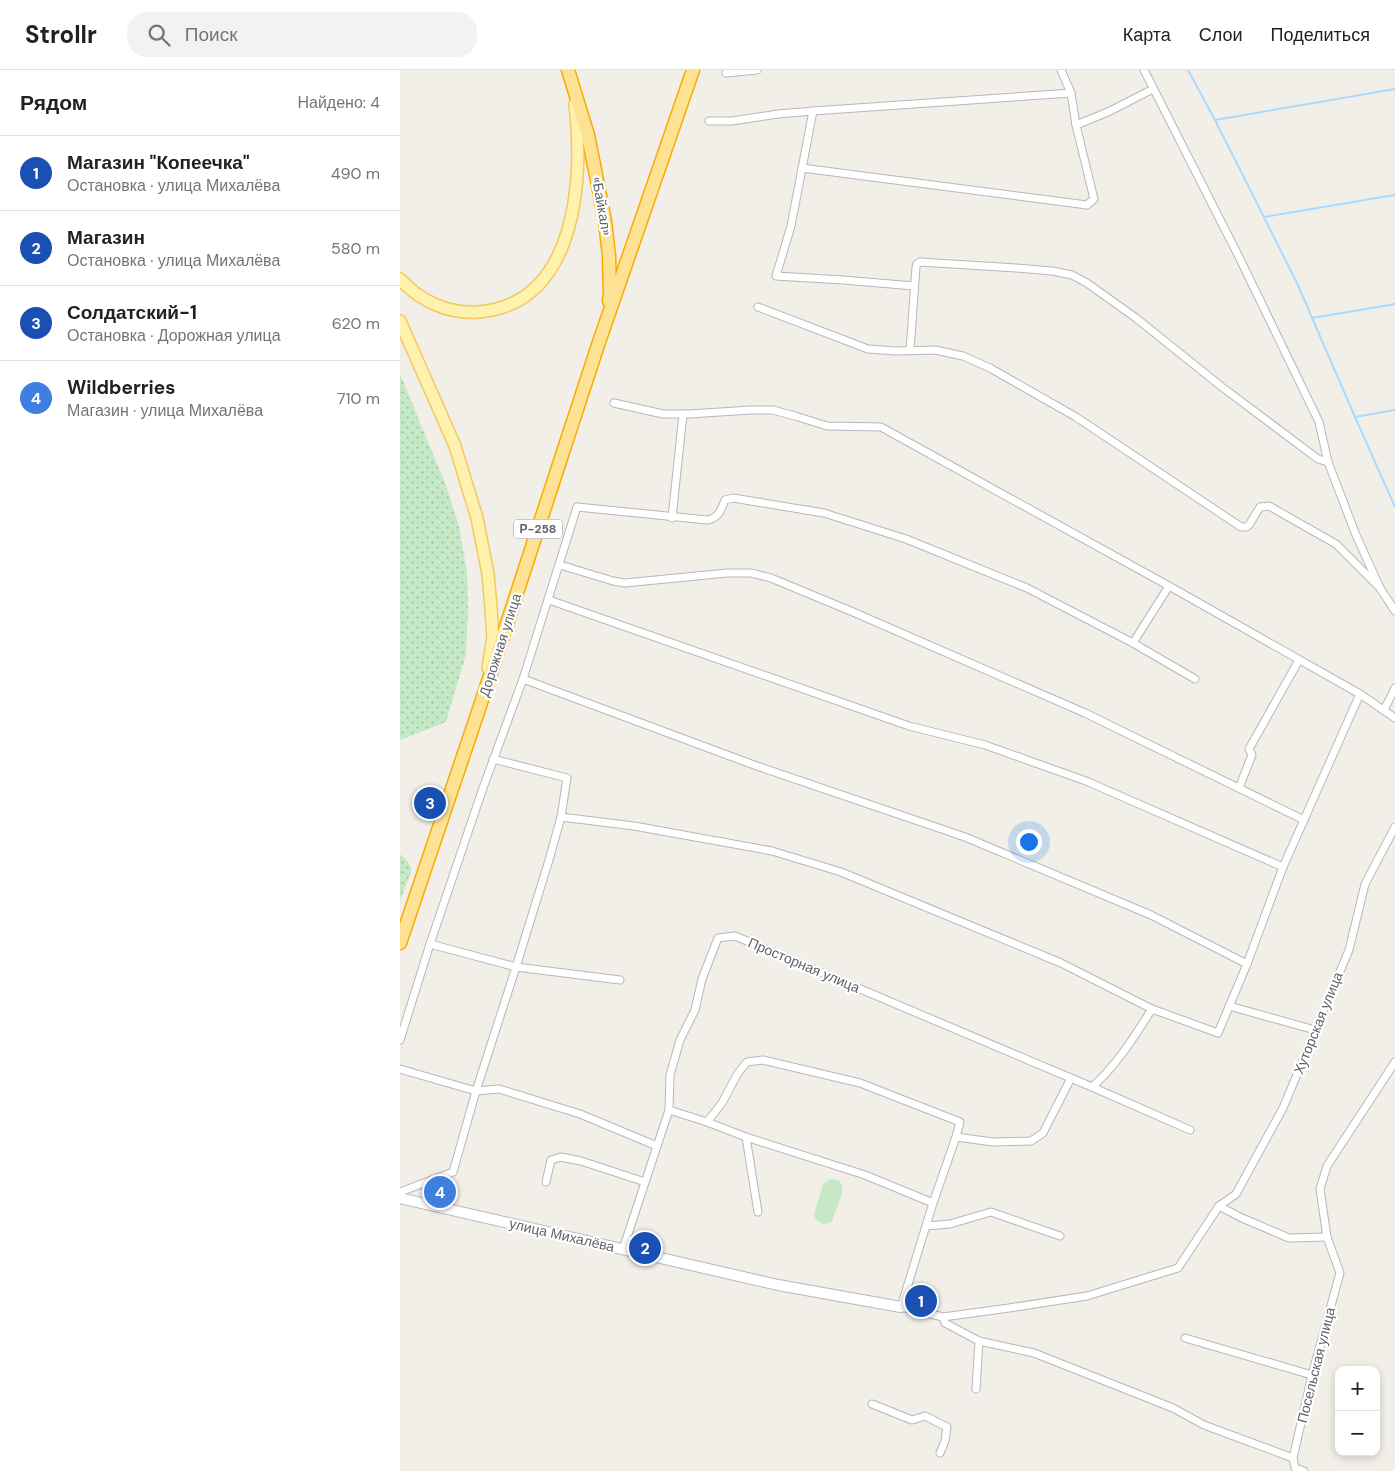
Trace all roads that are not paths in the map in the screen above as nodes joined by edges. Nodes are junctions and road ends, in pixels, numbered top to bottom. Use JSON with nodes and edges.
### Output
{"nodes":[{"id":1,"x":693,"y":70,"type":"edge"},
{"id":2,"x":757,"y":70,"type":"edge"},
{"id":3,"x":1062,"y":70,"type":"edge"},
{"id":4,"x":1144,"y":70,"type":"edge"},
{"id":5,"x":726,"y":73,"type":"dead end"},
{"id":6,"x":570,"y":75,"type":"edge"},
{"id":7,"x":1153,"y":89,"type":"junction"},
{"id":8,"x":1071,"y":93,"type":"junction"},
{"id":9,"x":813,"y":111,"type":"junction"},
{"id":10,"x":709,"y":120,"type":"dead end"},
{"id":11,"x":1076,"y":125,"type":"junction"},
{"id":12,"x":802,"y":168,"type":"junction"},
{"id":13,"x":400,"y":279,"type":"edge"},
{"id":14,"x":914,"y":286,"type":"junction"},
{"id":15,"x":758,"y":307,"type":"dead end"},
{"id":16,"x":400,"y":322,"type":"edge"},
{"id":17,"x":598,"y":345,"type":"junction"},
{"id":18,"x":910,"y":350,"type":"junction"},
{"id":19,"x":614,"y":403,"type":"dead end"},
{"id":20,"x":683,"y":414,"type":"junction"},
{"id":21,"x":1328,"y":462,"type":"junction"},
{"id":22,"x":672,"y":518,"type":"junction"},
{"id":23,"x":560,"y":565,"type":"junction"},
{"id":24,"x":1169,"y":586,"type":"junction"},
{"id":25,"x":1380,"y":588,"type":"junction"},
{"id":26,"x":549,"y":600,"type":"junction"},
{"id":27,"x":1395,"y":612,"type":"edge"},
{"id":28,"x":1133,"y":643,"type":"junction"},
{"id":29,"x":1299,"y":660,"type":"junction"},
{"id":30,"x":523,"y":679,"type":"junction"},
{"id":31,"x":1195,"y":679,"type":"dead end"},
{"id":32,"x":1395,"y":688,"type":"edge"},
{"id":33,"x":1360,"y":694,"type":"junction"},
{"id":34,"x":1384,"y":710,"type":"junction"},
{"id":35,"x":478,"y":712,"type":"junction"},
{"id":36,"x":1395,"y":718,"type":"edge"},
{"id":37,"x":493,"y":759,"type":"junction"},
{"id":38,"x":1239,"y":788,"type":"junction"},
{"id":39,"x":561,"y":817,"type":"junction"},
{"id":40,"x":1304,"y":820,"type":"junction"},
{"id":41,"x":1395,"y":827,"type":"edge"},
{"id":42,"x":1283,"y":867,"type":"junction"},
{"id":43,"x":400,"y":943,"type":"edge"},
{"id":44,"x":430,"y":944,"type":"junction"},
{"id":45,"x":1247,"y":964,"type":"junction"},
{"id":46,"x":516,"y":966,"type":"junction"},
{"id":47,"x":620,"y":980,"type":"dead end"},
{"id":48,"x":1229,"y":1006,"type":"junction"},
{"id":49,"x":1152,"y":1009,"type":"junction"},
{"id":50,"x":1315,"y":1030,"type":"junction"},
{"id":51,"x":400,"y":1040,"type":"edge"},
{"id":52,"x":1395,"y":1062,"type":"edge"},
{"id":53,"x":400,"y":1069,"type":"edge"},
{"id":54,"x":1071,"y":1078,"type":"junction"},
{"id":55,"x":1092,"y":1087,"type":"junction"},
{"id":56,"x":476,"y":1091,"type":"junction"},
{"id":57,"x":669,"y":1110,"type":"junction"},
{"id":58,"x":707,"y":1122,"type":"junction"},
{"id":59,"x":1190,"y":1130,"type":"dead end"},
{"id":60,"x":746,"y":1137,"type":"junction"},
{"id":61,"x":956,"y":1137,"type":"junction"},
{"id":62,"x":657,"y":1146,"type":"junction"},
{"id":63,"x":546,"y":1182,"type":"dead end"},
{"id":64,"x":645,"y":1182,"type":"junction"},
{"id":65,"x":400,"y":1192,"type":"edge"},
{"id":66,"x":400,"y":1198,"type":"edge"},
{"id":67,"x":933,"y":1203,"type":"junction"},
{"id":68,"x":1218,"y":1206,"type":"junction"},
{"id":69,"x":758,"y":1212,"type":"dead end"},
{"id":70,"x":926,"y":1226,"type":"junction"},
{"id":71,"x":1060,"y":1236,"type":"dead end"},
{"id":72,"x":1327,"y":1237,"type":"junction"},
{"id":73,"x":623,"y":1249,"type":"junction"},
{"id":74,"x":901,"y":1306,"type":"junction"},
{"id":75,"x":943,"y":1317,"type":"junction"},
{"id":76,"x":1185,"y":1338,"type":"dead end"},
{"id":77,"x":979,"y":1341,"type":"junction"},
{"id":78,"x":1312,"y":1375,"type":"junction"},
{"id":79,"x":976,"y":1389,"type":"dead end"},
{"id":80,"x":872,"y":1404,"type":"dead end"},
{"id":81,"x":940,"y":1453,"type":"dead end"},
{"id":82,"x":1293,"y":1458,"type":"junction"},
{"id":83,"x":1304,"y":1471,"type":"edge"}],
"edges":[{"from":1,"to":17,"type":"highway"},
{"from":2,"to":5,"type":"street"},
{"from":3,"to":8,"type":"street"},
{"from":4,"to":7,"type":"street"},
{"from":6,"to":13,"type":"main road"},
{"from":6,"to":17,"type":"highway","name":"«Байкал»","number":"Р-258"},
{"from":7,"to":11,"type":"street"},
{"from":7,"to":21,"type":"street"},
{"from":8,"to":9,"type":"street"},
{"from":8,"to":11,"type":"street"},
{"from":9,"to":10,"type":"street"},
{"from":9,"to":12,"type":"street"},
{"from":11,"to":12,"type":"street"},
{"from":12,"to":14,"type":"street"},
{"from":14,"to":18,"type":"street"},
{"from":14,"to":21,"type":"street"},
{"from":15,"to":18,"type":"street"},
{"from":16,"to":35,"type":"main road"},
{"from":17,"to":35,"type":"highway","name":"Дорожная улица","number":"Р-258"},
{"from":18,"to":25,"type":"street"},
{"from":19,"to":20,"type":"street"},
{"from":20,"to":22,"type":"street"},
{"from":20,"to":24,"type":"street"},
{"from":21,"to":25,"type":"street"},
{"from":22,"to":23,"type":"street"},
{"from":22,"to":28,"type":"street"},
{"from":23,"to":26,"type":"street"},
{"from":23,"to":38,"type":"street"},
{"from":24,"to":28,"type":"street"},
{"from":24,"to":29,"type":"street"},
{"from":25,"to":27,"type":"street"},
{"from":26,"to":30,"type":"street"},
{"from":26,"to":42,"type":"street"},
{"from":28,"to":31,"type":"street"},
{"from":29,"to":33,"type":"street"},
{"from":29,"to":38,"type":"street"},
{"from":30,"to":37,"type":"street"},
{"from":30,"to":45,"type":"street"},
{"from":32,"to":34,"type":"street"},
{"from":33,"to":34,"type":"street"},
{"from":33,"to":40,"type":"street"},
{"from":34,"to":36,"type":"street"},
{"from":35,"to":43,"type":"highway","name":"Дорожная улица","number":"Р-258"},
{"from":37,"to":39,"type":"street"},
{"from":37,"to":44,"type":"street"},
{"from":38,"to":40,"type":"street"},
{"from":39,"to":46,"type":"street"},
{"from":39,"to":49,"type":"street"},
{"from":40,"to":42,"type":"street"},
{"from":41,"to":50,"type":"street","name":"Хуторская улица"},
{"from":42,"to":45,"type":"street"},
{"from":44,"to":46,"type":"street"},
{"from":44,"to":51,"type":"street"},
{"from":45,"to":48,"type":"street"},
{"from":46,"to":47,"type":"street"},
{"from":46,"to":56,"type":"street"},
{"from":48,"to":49,"type":"street"},
{"from":48,"to":50,"type":"street"},
{"from":49,"to":55,"type":"street"},
{"from":50,"to":68,"type":"street","name":"Хуторская улица"},
{"from":52,"to":72,"type":"street"},
{"from":53,"to":56,"type":"street"},
{"from":54,"to":55,"type":"street","name":"Просторная улица"},
{"from":54,"to":57,"type":"street","name":"Просторная улица"},
{"from":54,"to":61,"type":"street"},
{"from":55,"to":59,"type":"street","name":"Просторная улица"},
{"from":56,"to":62,"type":"street"},
{"from":56,"to":65,"type":"street"},
{"from":57,"to":58,"type":"street"},
{"from":57,"to":62,"type":"street","name":"Просторная улица"},
{"from":58,"to":60,"type":"street"},
{"from":58,"to":61,"type":"street"},
{"from":60,"to":67,"type":"street"},
{"from":60,"to":69,"type":"street"},
{"from":61,"to":67,"type":"street"},
{"from":62,"to":64,"type":"street","name":"Просторная улица"},
{"from":63,"to":64,"type":"street"},
{"from":64,"to":73,"type":"street","name":"Просторная улица"},
{"from":66,"to":73,"type":"street","name":"улица Михалёва"},
{"from":67,"to":70,"type":"street"},
{"from":68,"to":72,"type":"street"},
{"from":68,"to":75,"type":"street","name":"Хуторская улица"},
{"from":70,"to":71,"type":"street"},
{"from":70,"to":74,"type":"street"},
{"from":72,"to":78,"type":"street","name":"Посельская улица"},
{"from":73,"to":74,"type":"street","name":"улица Михалёва"},
{"from":74,"to":75,"type":"street"},
{"from":75,"to":77,"type":"street"},
{"from":76,"to":78,"type":"street"},
{"from":77,"to":79,"type":"street"},
{"from":77,"to":82,"type":"street"},
{"from":78,"to":82,"type":"street","name":"Посельская улица"},
{"from":80,"to":81,"type":"street"},
{"from":82,"to":83,"type":"street"}]}
